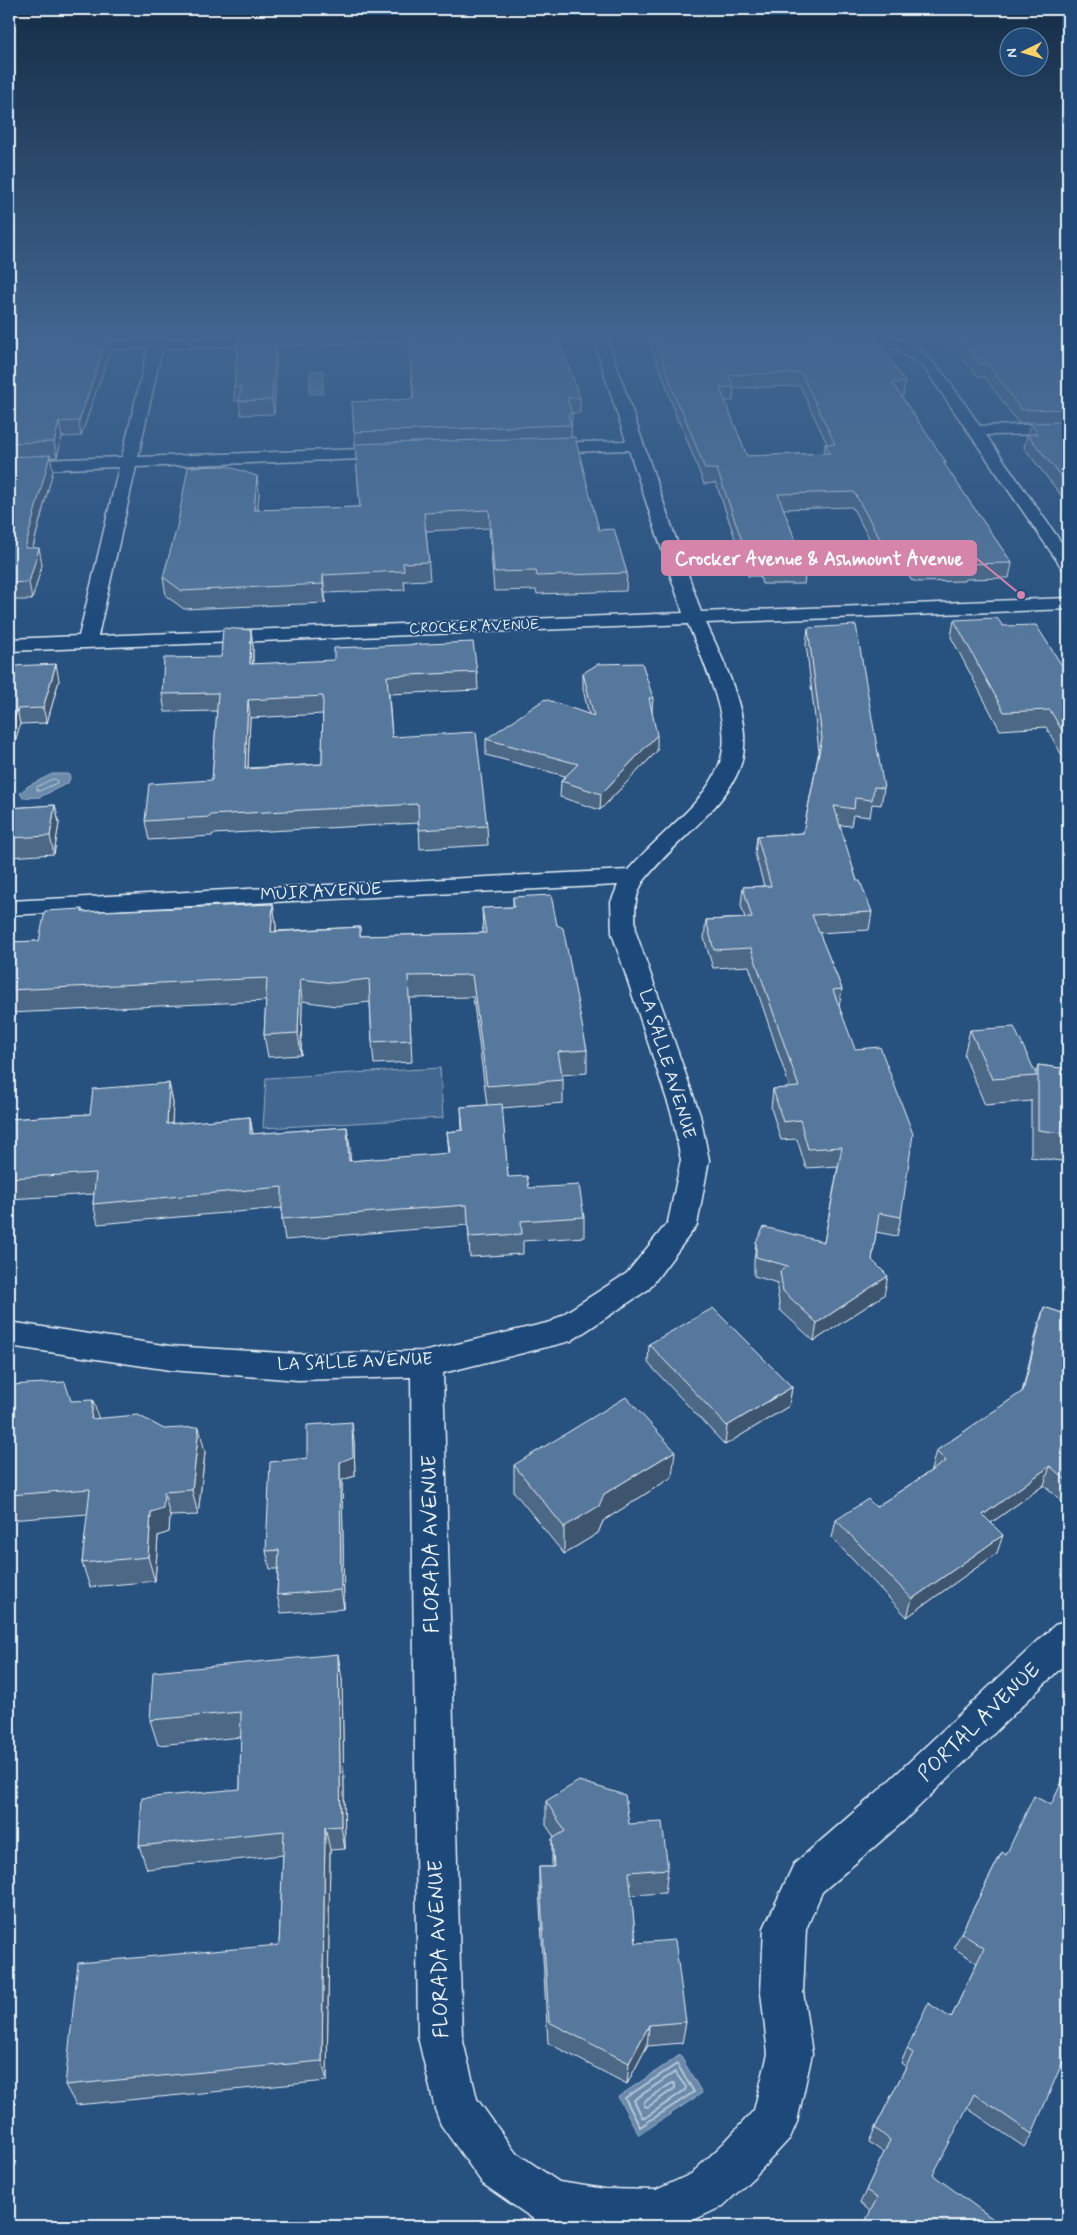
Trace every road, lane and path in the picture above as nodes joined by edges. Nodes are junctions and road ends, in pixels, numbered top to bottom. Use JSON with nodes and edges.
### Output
{"nodes":[{"id":1,"x":133,"y":439,"type":"edge"},
{"id":2,"x":633,"y":439,"type":"edge"},
{"id":3,"x":980,"y":439,"type":"edge"},
{"id":4,"x":635,"y":445,"type":"junction"},
{"id":5,"x":527,"y":448,"type":"edge"},
{"id":6,"x":407,"y":453,"type":"edge"},
{"id":7,"x":128,"y":462,"type":"junction"},
{"id":8,"x":9,"y":466,"type":"edge"},
{"id":9,"x":1068,"y":564,"type":"edge"},
{"id":10,"x":1068,"y":603,"type":"edge"},
{"id":11,"x":695,"y":618,"type":"junction"},
{"id":12,"x":87,"y":642,"type":"junction"},
{"id":13,"x":9,"y":645,"type":"edge"},
{"id":14,"x":633,"y":877,"type":"junction"},
{"id":15,"x":9,"y":908,"type":"edge"},
{"id":16,"x":9,"y":1334,"type":"edge"},
{"id":17,"x":427,"y":1364,"type":"junction"},
{"id":18,"x":1068,"y":1637,"type":"edge"},
{"id":19,"x":890,"y":1807,"type":"joint"}],
"edges":[{"from":1,"to":7,"type":"street"},
{"from":2,"to":4,"type":"street","name":"LA SALLE AVENUE"},
{"from":3,"to":9,"type":"street"},
{"from":4,"to":5,"type":"street"},
{"from":4,"to":11,"type":"street","name":"LA SALLE AVENUE"},
{"from":6,"to":7,"type":"street"},
{"from":7,"to":8,"type":"street"},
{"from":7,"to":12,"type":"street"},
{"from":10,"to":11,"type":"street","name":"CROCKER AVENUE"},
{"from":11,"to":12,"type":"street","name":"CROCKER AVENUE"},
{"from":11,"to":14,"type":"street","name":"LA SALLE AVENUE"},
{"from":12,"to":13,"type":"street","name":"CROCKER AVENUE"},
{"from":14,"to":15,"type":"street","name":"MUIR AVENUE"},
{"from":14,"to":17,"type":"street","name":"LA SALLE AVENUE"},
{"from":16,"to":17,"type":"street","name":"LA SALLE AVENUE"},
{"from":17,"to":19,"type":"street","name":"FLORADA AVENUE"},
{"from":18,"to":19,"type":"street","name":"PORTAL AVENUE"}]}
